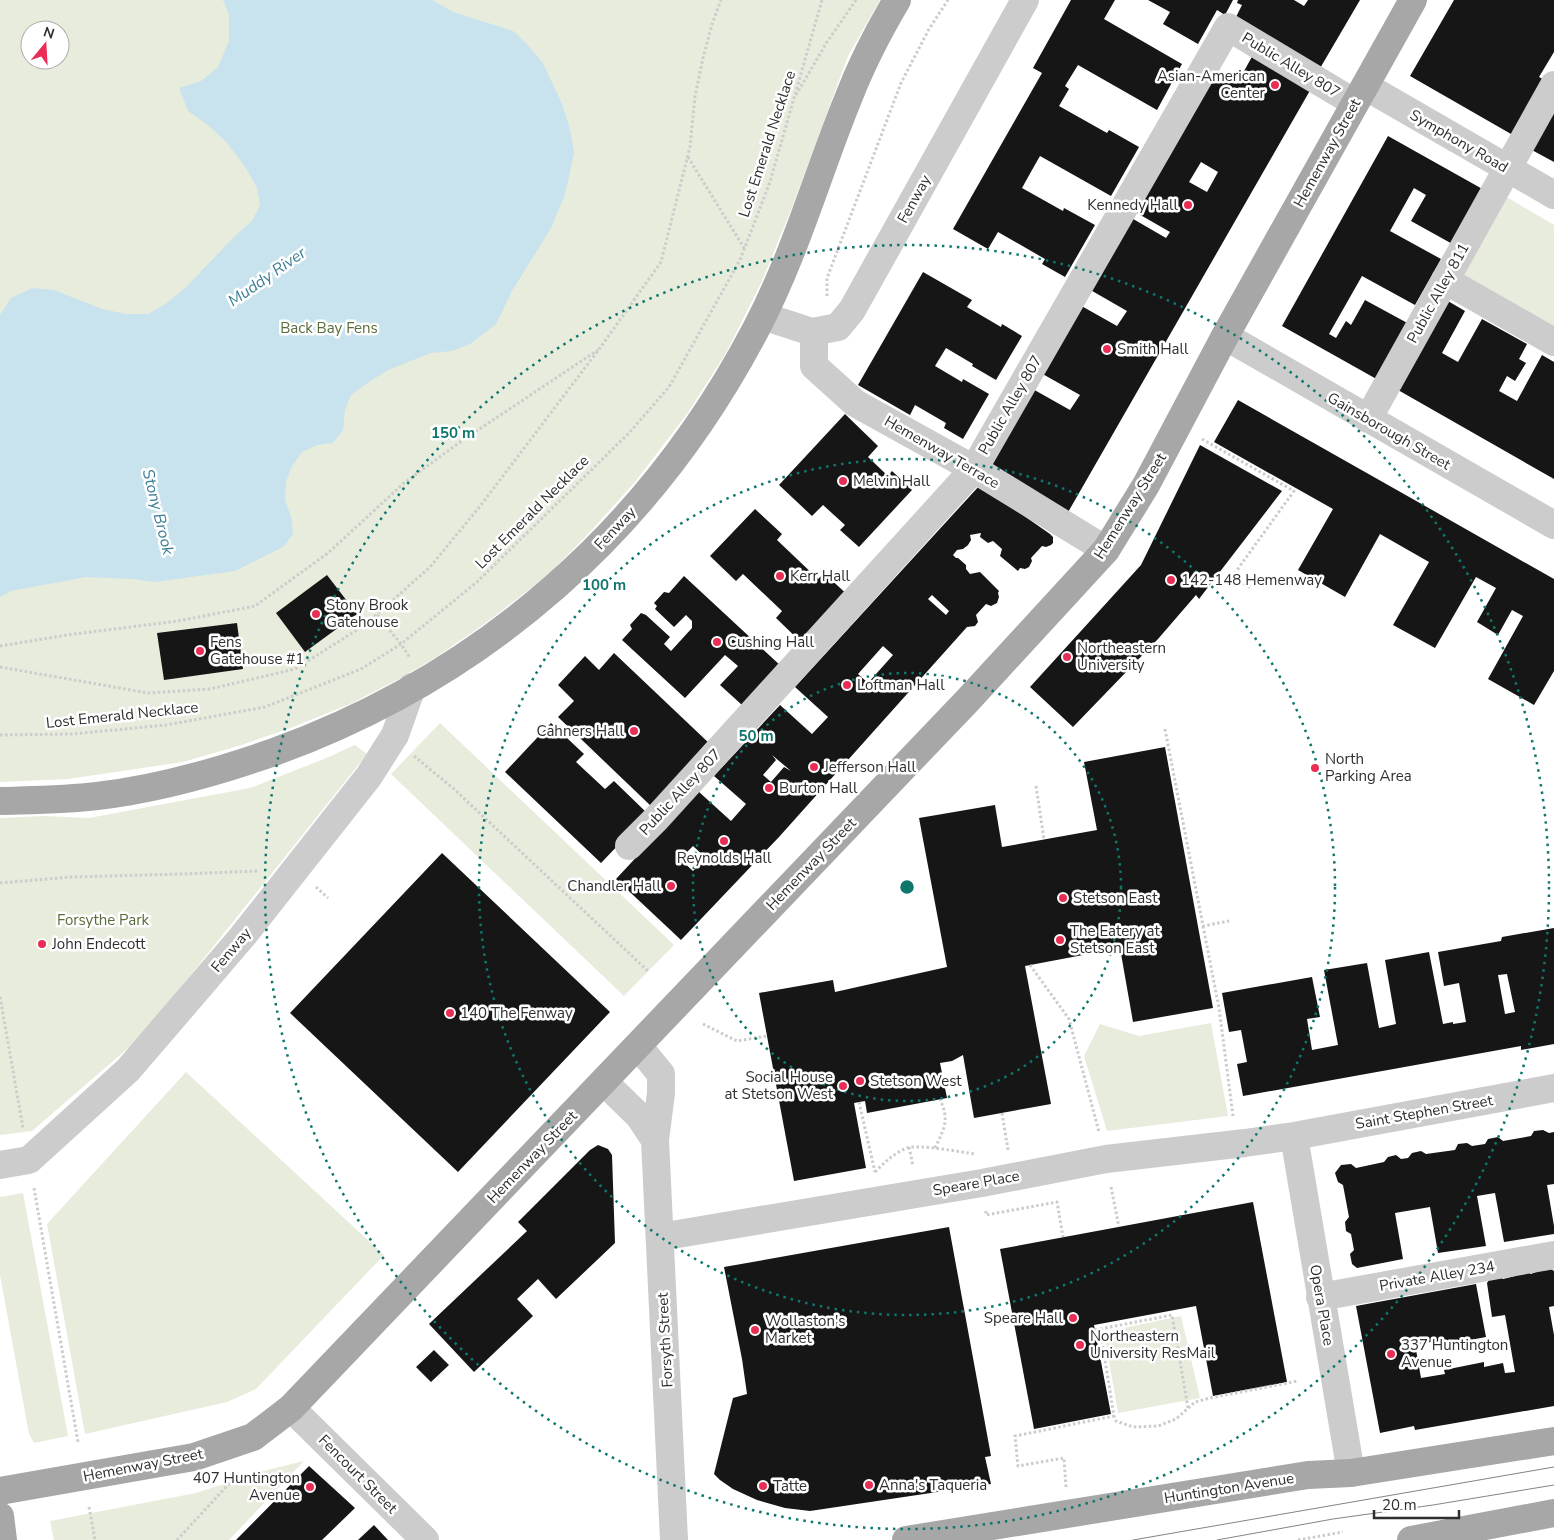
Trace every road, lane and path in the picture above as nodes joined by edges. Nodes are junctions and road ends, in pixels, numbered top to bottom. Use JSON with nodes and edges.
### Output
{"nodes":[{"id":1,"x":721,"y":0,"type":"edge"},
{"id":2,"x":822,"y":0,"type":"edge"},
{"id":3,"x":856,"y":0,"type":"edge"},
{"id":4,"x":897,"y":0,"type":"edge"},
{"id":5,"x":948,"y":0,"type":"edge"},
{"id":6,"x":1025,"y":0,"type":"edge"},
{"id":7,"x":1413,"y":0,"type":"edge"},
{"id":8,"x":1554,"y":85,"type":"edge"},
{"id":9,"x":1360,"y":94,"type":"junction"},
{"id":10,"x":794,"y":100,"type":"junction"},
{"id":11,"x":687,"y":157,"type":"junction"},
{"id":12,"x":1508,"y":169,"type":"junction"},
{"id":13,"x":1554,"y":195,"type":"edge"},
{"id":14,"x":744,"y":248,"type":"junction"},
{"id":15,"x":1445,"y":280,"type":"junction"},
{"id":16,"x":826,"y":301,"type":"dead end"},
{"id":17,"x":763,"y":316,"type":"junction"},
{"id":18,"x":818,"y":331,"type":"junction"},
{"id":19,"x":1225,"y":336,"type":"junction"},
{"id":20,"x":1554,"y":342,"type":"edge"},
{"id":21,"x":600,"y":348,"type":"junction"},
{"id":22,"x":1368,"y":419,"type":"junction"},
{"id":23,"x":1201,"y":439,"type":"dead end"},
{"id":24,"x":974,"y":469,"type":"junction"},
{"id":25,"x":1554,"y":525,"type":"edge"},
{"id":26,"x":1106,"y":550,"type":"junction"},
{"id":27,"x":1251,"y":588,"type":"dead end"},
{"id":28,"x":377,"y":615,"type":"junction"},
{"id":29,"x":401,"y":644,"type":"junction"},
{"id":30,"x":0,"y":646,"type":"edge"},
{"id":31,"x":0,"y":667,"type":"edge"},
{"id":32,"x":412,"y":675,"type":"junction"},
{"id":33,"x":1165,"y":728,"type":"dead end"},
{"id":34,"x":0,"y":735,"type":"edge"},
{"id":35,"x":412,"y":754,"type":"dead end"},
{"id":36,"x":1036,"y":786,"type":"dead end"},
{"id":37,"x":0,"y":801,"type":"edge"},
{"id":38,"x":1044,"y":839,"type":"dead end"},
{"id":39,"x":630,"y":846,"type":"dead end"},
{"id":40,"x":265,"y":870,"type":"dead end"},
{"id":41,"x":0,"y":883,"type":"edge"},
{"id":42,"x":1229,"y":921,"type":"dead end"},
{"id":43,"x":1204,"y":926,"type":"junction"},
{"id":44,"x":1030,"y":965,"type":"dead end"},
{"id":45,"x":648,"y":972,"type":"dead end"},
{"id":46,"x":0,"y":997,"type":"edge"},
{"id":47,"x":703,"y":1024,"type":"dead end"},
{"id":48,"x":768,"y":1036,"type":"dead end"},
{"id":49,"x":638,"y":1046,"type":"junction"},
{"id":50,"x":604,"y":1082,"type":"junction"},
{"id":51,"x":1554,"y":1088,"type":"edge"},
{"id":52,"x":940,"y":1100,"type":"dead end"},
{"id":53,"x":860,"y":1102,"type":"dead end"},
{"id":54,"x":1002,"y":1113,"type":"dead end"},
{"id":55,"x":25,"y":1136,"type":"dead end"},
{"id":56,"x":1294,"y":1136,"type":"junction"},
{"id":57,"x":656,"y":1140,"type":"junction"},
{"id":58,"x":1245,"y":1143,"type":"junction"},
{"id":59,"x":909,"y":1147,"type":"junction"},
{"id":60,"x":935,"y":1148,"type":"junction"},
{"id":61,"x":1002,"y":1151,"type":"dead end"},
{"id":62,"x":979,"y":1154,"type":"dead end"},
{"id":63,"x":1106,"y":1159,"type":"junction"},
{"id":64,"x":0,"y":1165,"type":"edge"},
{"id":65,"x":915,"y":1175,"type":"dead end"},
{"id":66,"x":982,"y":1183,"type":"junction"},
{"id":67,"x":34,"y":1186,"type":"dead end"},
{"id":68,"x":1119,"y":1227,"type":"dead end"},
{"id":69,"x":660,"y":1237,"type":"junction"},
{"id":70,"x":1063,"y":1237,"type":"dead end"},
{"id":71,"x":1554,"y":1255,"type":"edge"},
{"id":72,"x":1320,"y":1297,"type":"junction"},
{"id":73,"x":1100,"y":1329,"type":"junction"},
{"id":74,"x":1095,"y":1330,"type":"dead end"},
{"id":75,"x":1298,"y":1381,"type":"dead end"},
{"id":76,"x":291,"y":1408,"type":"junction"},
{"id":77,"x":1188,"y":1408,"type":"junction"},
{"id":78,"x":1114,"y":1416,"type":"junction"},
{"id":79,"x":1554,"y":1441,"type":"edge"},
{"id":80,"x":78,"y":1442,"type":"dead end"},
{"id":81,"x":239,"y":1472,"type":"dead end"},
{"id":82,"x":1351,"y":1473,"type":"junction"},
{"id":83,"x":1066,"y":1490,"type":"dead end"},
{"id":84,"x":0,"y":1491,"type":"edge"},
{"id":85,"x":89,"y":1507,"type":"dead end"},
{"id":86,"x":1554,"y":1512,"type":"edge"},
{"id":87,"x":1343,"y":1532,"type":"dead end"},
{"id":88,"x":95,"y":1540,"type":"edge"},
{"id":89,"x":177,"y":1540,"type":"edge"},
{"id":90,"x":426,"y":1540,"type":"edge"},
{"id":91,"x":674,"y":1540,"type":"edge"},
{"id":92,"x":906,"y":1540,"type":"edge"},
{"id":93,"x":1298,"y":1540,"type":"edge"},
{"id":94,"x":1411,"y":1540,"type":"edge"}],
"edges":[{"from":1,"to":11,"type":"path"},
{"from":2,"to":10,"type":"path","name":"Lost Emerald Necklace"},
{"from":3,"to":10,"type":"path"},
{"from":4,"to":17,"type":"main road","name":"Fenway"},
{"from":5,"to":16,"type":"path"},
{"from":6,"to":18,"type":"street","name":"Fenway"},
{"from":7,"to":9,"type":"main road","name":"Hemenway Street"},
{"from":8,"to":12,"type":"street","name":"Public Alley 811"},
{"from":9,"to":12,"type":"street","name":"Symphony Road"},
{"from":9,"to":19,"type":"main road","name":"Hemenway Street"},
{"from":9,"to":24,"type":"street","name":"Public Alley 807"},
{"from":10,"to":14,"type":"path","name":"Lost Emerald Necklace"},
{"from":11,"to":14,"type":"path"},
{"from":11,"to":21,"type":"path"},
{"from":12,"to":13,"type":"street","name":"Symphony Road"},
{"from":12,"to":15,"type":"street","name":"Public Alley 811"},
{"from":14,"to":29,"type":"path","name":"Lost Emerald Necklace"},
{"from":15,"to":20,"type":"street"},
{"from":15,"to":22,"type":"street","name":"Public Alley 811"},
{"from":17,"to":18,"type":"street","name":"Fenway"},
{"from":17,"to":32,"type":"main road","name":"Fenway"},
{"from":18,"to":24,"type":"street","name":"Hemenway Terrace"},
{"from":19,"to":22,"type":"street","name":"Gainsborough Street"},
{"from":19,"to":26,"type":"main road","name":"Hemenway Street"},
{"from":21,"to":28,"type":"path"},
{"from":21,"to":30,"type":"path"},
{"from":22,"to":25,"type":"street","name":"Gainsborough Street"},
{"from":23,"to":27,"type":"path"},
{"from":24,"to":26,"type":"street","name":"Hemenway Terrace"},
{"from":24,"to":39,"type":"street","name":"Public Alley 807"},
{"from":26,"to":49,"type":"main road","name":"Hemenway Street"},
{"from":28,"to":29,"type":"path"},
{"from":28,"to":31,"type":"path"},
{"from":29,"to":32,"type":"path"},
{"from":29,"to":34,"type":"path","name":"Lost Emerald Necklace"},
{"from":32,"to":37,"type":"main road","name":"Fenway"},
{"from":32,"to":64,"type":"street","name":"Fenway"},
{"from":33,"to":43,"type":"path"},
{"from":35,"to":45,"type":"path"},
{"from":36,"to":38,"type":"path"},
{"from":40,"to":41,"type":"path"},
{"from":42,"to":43,"type":"path"},
{"from":43,"to":58,"type":"path"},
{"from":44,"to":63,"type":"path"},
{"from":46,"to":55,"type":"path"},
{"from":47,"to":48,"type":"path"},
{"from":49,"to":50,"type":"main road","name":"Hemenway Street"},
{"from":49,"to":57,"type":"street","name":"Forsyth Street"},
{"from":50,"to":57,"type":"street"},
{"from":50,"to":76,"type":"main road","name":"Hemenway Street"},
{"from":51,"to":56,"type":"street","name":"Saint Stephen Street"},
{"from":52,"to":60,"type":"path"},
{"from":53,"to":59,"type":"path"},
{"from":54,"to":61,"type":"path"},
{"from":56,"to":58,"type":"street","name":"Speare Place"},
{"from":56,"to":72,"type":"street","name":"Opera Place"},
{"from":57,"to":69,"type":"street","name":"Forsyth Street"},
{"from":58,"to":63,"type":"street","name":"Speare Place"},
{"from":59,"to":60,"type":"path"},
{"from":59,"to":65,"type":"path"},
{"from":60,"to":62,"type":"path"},
{"from":63,"to":66,"type":"street","name":"Speare Place"},
{"from":63,"to":68,"type":"path"},
{"from":66,"to":69,"type":"street","name":"Speare Place"},
{"from":66,"to":70,"type":"path"},
{"from":67,"to":80,"type":"path"},
{"from":69,"to":91,"type":"street","name":"Forsyth Street"},
{"from":71,"to":72,"type":"street","name":"Private Alley 234"},
{"from":72,"to":82,"type":"street","name":"Opera Place"},
{"from":73,"to":74,"type":"path"},
{"from":73,"to":77,"type":"path"},
{"from":73,"to":78,"type":"path"},
{"from":75,"to":77,"type":"path"},
{"from":76,"to":84,"type":"main road","name":"Hemenway Street"},
{"from":76,"to":90,"type":"street","name":"Fencourt Street"},
{"from":77,"to":78,"type":"path"},
{"from":78,"to":83,"type":"path"},
{"from":79,"to":82,"type":"main road","name":"Huntington Avenue"},
{"from":81,"to":89,"type":"path"},
{"from":82,"to":92,"type":"main road","name":"Huntington Avenue"},
{"from":85,"to":88,"type":"path"},
{"from":86,"to":94,"type":"main road"},
{"from":87,"to":93,"type":"path"}]}
